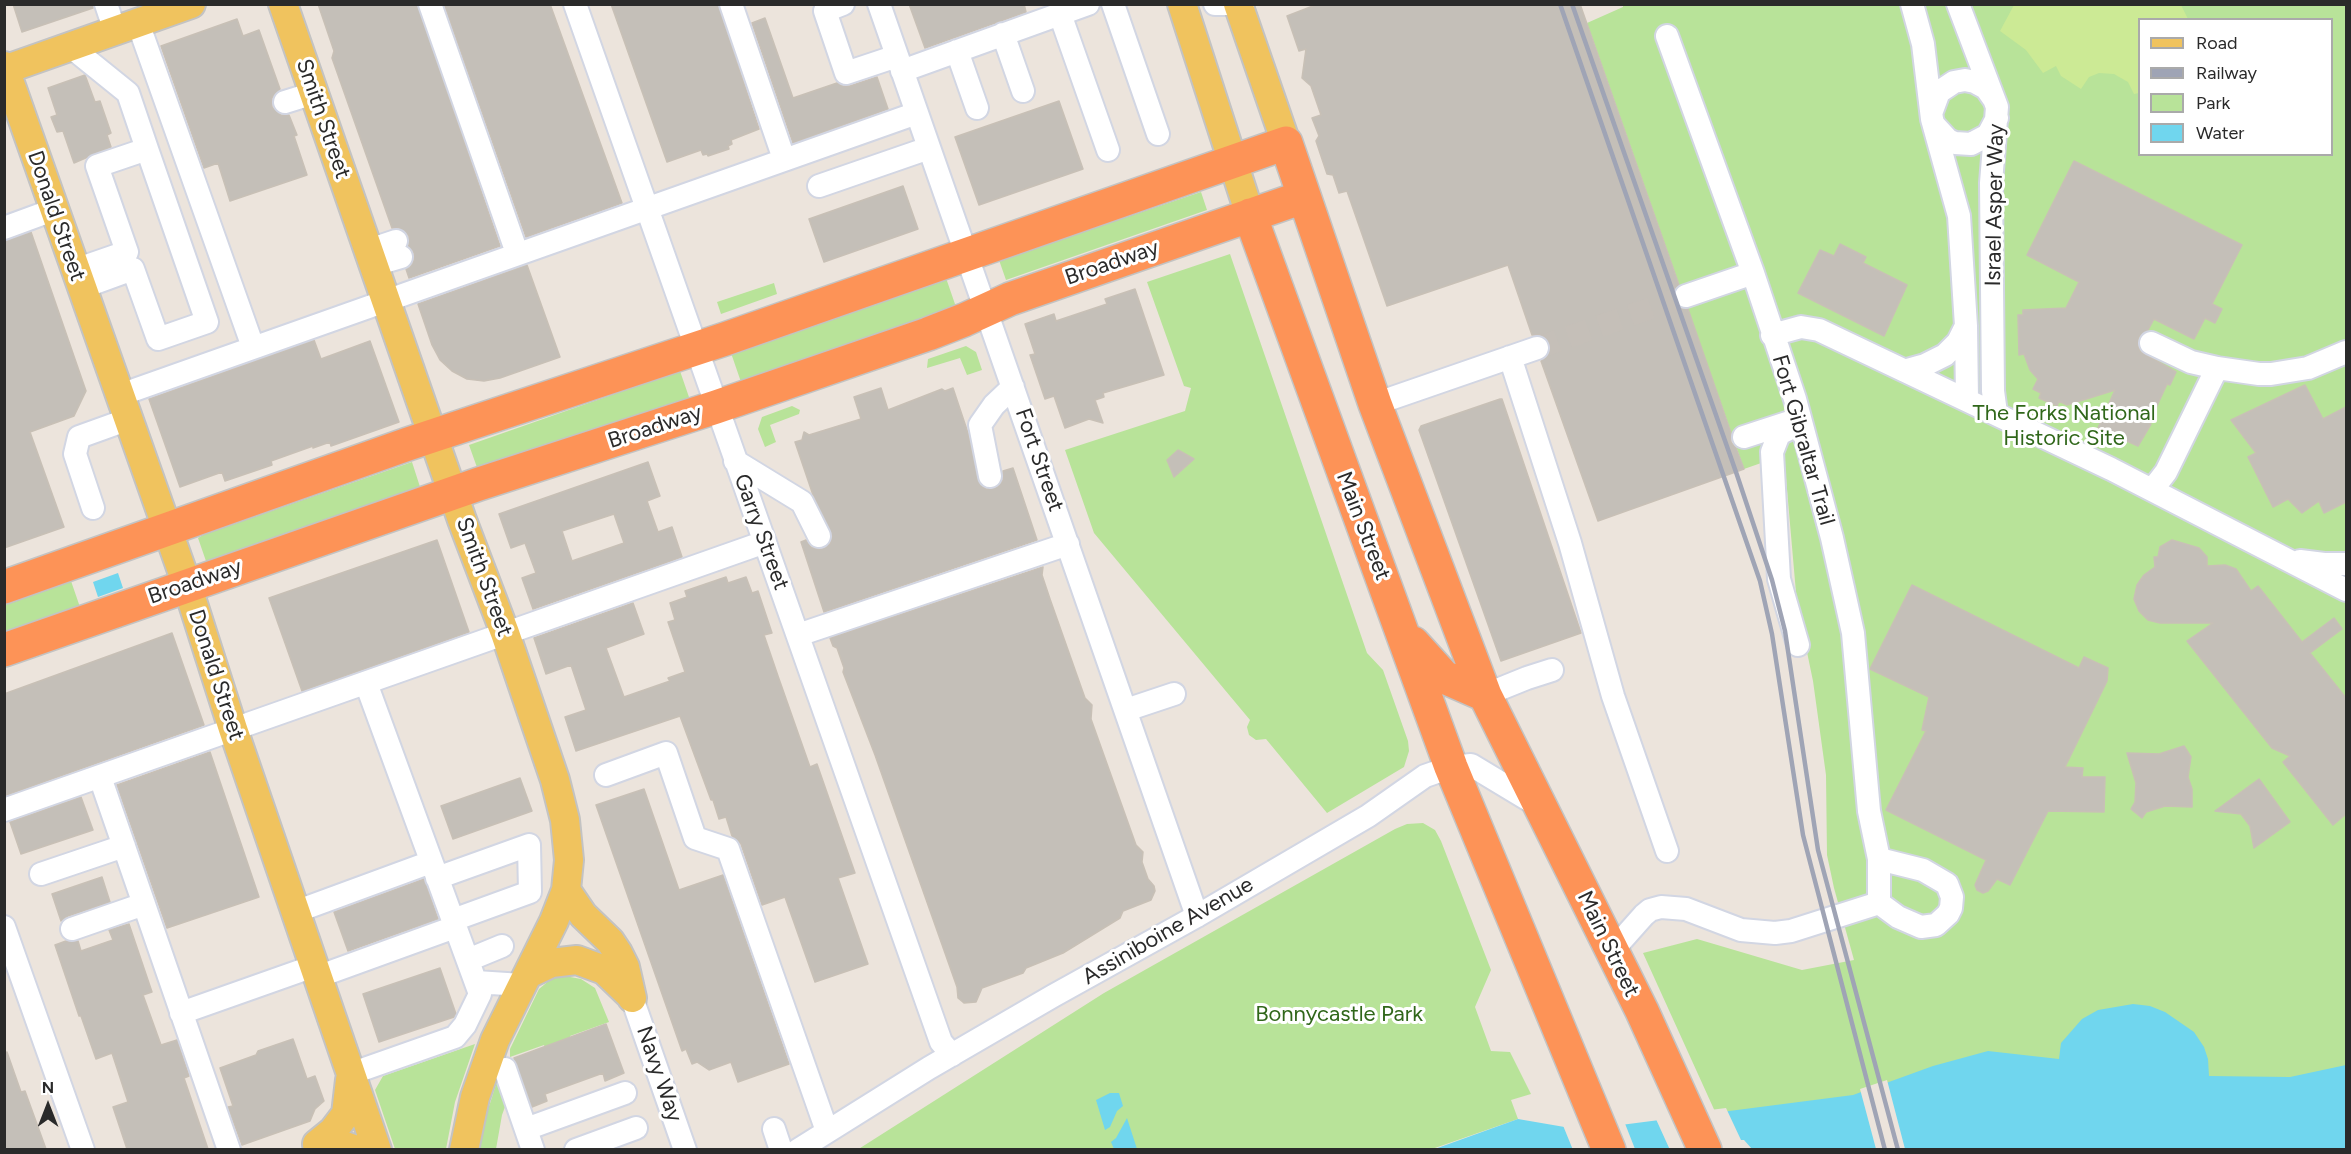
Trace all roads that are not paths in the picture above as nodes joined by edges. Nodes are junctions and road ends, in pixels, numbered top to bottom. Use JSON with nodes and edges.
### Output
{"nodes":[{"id":1,"x":106,"y":4,"type":"edge"},
{"id":2,"x":191,"y":4,"type":"edge"},
{"id":3,"x":284,"y":4,"type":"edge"},
{"id":4,"x":430,"y":4,"type":"edge"},
{"id":5,"x":575,"y":4,"type":"edge"},
{"id":6,"x":731,"y":4,"type":"edge"},
{"id":7,"x":843,"y":4,"type":"edge"},
{"id":8,"x":879,"y":4,"type":"edge"},
{"id":9,"x":1088,"y":4,"type":"edge"},
{"id":10,"x":1113,"y":4,"type":"edge"},
{"id":11,"x":1182,"y":4,"type":"edge"},
{"id":12,"x":1912,"y":4,"type":"edge"},
{"id":13,"x":1958,"y":4,"type":"edge"},
{"id":14,"x":1234,"y":5,"type":"edge"},
{"id":15,"x":1035,"y":14,"type":"edge"},
{"id":16,"x":1060,"y":14,"type":"junction"},
{"id":17,"x":127,"y":27,"type":"junction"},
{"id":18,"x":1003,"y":34,"type":"junction"},
{"id":19,"x":1667,"y":36,"type":"dead end"},
{"id":20,"x":71,"y":47,"type":"junction"},
{"id":21,"x":957,"y":51,"type":"junction"},
{"id":22,"x":899,"y":63,"type":"junction"},
{"id":23,"x":5,"y":69,"type":"edge"},
{"id":24,"x":1023,"y":91,"type":"dead end"},
{"id":25,"x":316,"y":98,"type":"junction"},
{"id":26,"x":287,"y":108,"type":"dead end"},
{"id":27,"x":977,"y":108,"type":"dead end"},
{"id":28,"x":1995,"y":108,"type":"junction"},
{"id":29,"x":917,"y":113,"type":"junction"},
{"id":30,"x":1934,"y":118,"type":"junction"},
{"id":31,"x":1158,"y":134,"type":"dead end"},
{"id":32,"x":1286,"y":142,"type":"junction"},
{"id":33,"x":929,"y":148,"type":"junction"},
{"id":34,"x":147,"y":149,"type":"junction"},
{"id":35,"x":1108,"y":150,"type":"dead end"},
{"id":36,"x":784,"y":159,"type":"junction"},
{"id":37,"x":1232,"y":161,"type":"junction"},
{"id":38,"x":819,"y":186,"type":"dead end"},
{"id":39,"x":1303,"y":197,"type":"junction"},
{"id":40,"x":647,"y":207,"type":"junction"},
{"id":41,"x":53,"y":210,"type":"junction"},
{"id":42,"x":1250,"y":215,"type":"junction"},
{"id":43,"x":4,"y":228,"type":"edge"},
{"id":44,"x":399,"y":249,"type":"dead end"},
{"id":45,"x":517,"y":254,"type":"junction"},
{"id":46,"x":967,"y":256,"type":"junction"},
{"id":47,"x":371,"y":258,"type":"junction"},
{"id":48,"x":1753,"y":273,"type":"junction"},
{"id":49,"x":78,"y":279,"type":"junction"},
{"id":50,"x":1686,"y":296,"type":"tunnel mouth"},
{"id":51,"x":386,"y":300,"type":"junction"},
{"id":52,"x":986,"y":311,"type":"junction"},
{"id":53,"x":1966,"y":326,"type":"junction"},
{"id":54,"x":1772,"y":335,"type":"junction"},
{"id":55,"x":2151,"y":343,"type":"dead end"},
{"id":56,"x":253,"y":347,"type":"junction"},
{"id":57,"x":1537,"y":348,"type":"tunnel mouth"},
{"id":58,"x":696,"y":349,"type":"junction"},
{"id":59,"x":2346,"y":352,"type":"edge"},
{"id":60,"x":1510,"y":357,"type":"junction"},
{"id":61,"x":2217,"y":368,"type":"junction"},
{"id":62,"x":1907,"y":370,"type":"junction"},
{"id":63,"x":1013,"y":387,"type":"junction"},
{"id":64,"x":1967,"y":399,"type":"junction"},
{"id":65,"x":1375,"y":404,"type":"junction"},
{"id":66,"x":124,"y":407,"type":"junction"},
{"id":67,"x":716,"y":407,"type":"junction"},
{"id":68,"x":1996,"y":413,"type":"junction"},
{"id":69,"x":1801,"y":421,"type":"junction"},
{"id":70,"x":433,"y":435,"type":"junction"},
{"id":71,"x":1744,"y":437,"type":"dead end"},
{"id":72,"x":735,"y":461,"type":"junction"},
{"id":73,"x":990,"y":476,"type":"dead end"},
{"id":74,"x":2152,"y":490,"type":"junction"},
{"id":75,"x":453,"y":493,"type":"junction"},
{"id":76,"x":93,"y":508,"type":"dead end"},
{"id":77,"x":167,"y":530,"type":"junction"},
{"id":78,"x":819,"y":536,"type":"dead end"},
{"id":79,"x":765,"y":542,"type":"junction"},
{"id":80,"x":1068,"y":544,"type":"junction"},
{"id":81,"x":2281,"y":558,"type":"junction"},
{"id":82,"x":2346,"y":564,"type":"edge"},
{"id":83,"x":187,"y":585,"type":"junction"},
{"id":84,"x":4,"y":587,"type":"edge"},
{"id":85,"x":2346,"y":590,"type":"edge"},
{"id":86,"x":1401,"y":628,"type":"junction"},
{"id":87,"x":505,"y":633,"type":"junction"},
{"id":88,"x":798,"y":635,"type":"junction"},
{"id":89,"x":1798,"y":645,"type":"dead end"},
{"id":90,"x":4,"y":650,"type":"edge"},
{"id":91,"x":1552,"y":670,"type":"dead end"},
{"id":92,"x":366,"y":683,"type":"junction"},
{"id":93,"x":1174,"y":694,"type":"dead end"},
{"id":94,"x":1485,"y":695,"type":"junction"},
{"id":95,"x":1126,"y":710,"type":"junction"},
{"id":96,"x":233,"y":729,"type":"junction"},
{"id":97,"x":1451,"y":767,"type":"junction"},
{"id":98,"x":606,"y":775,"type":"dead end"},
{"id":99,"x":100,"y":777,"type":"junction"},
{"id":100,"x":1541,"y":807,"type":"junction"},
{"id":101,"x":4,"y":810,"type":"edge"},
{"id":102,"x":124,"y":846,"type":"junction"},
{"id":103,"x":1667,"y":851,"type":"dead end"},
{"id":104,"x":1879,"y":859,"type":"junction"},
{"id":105,"x":434,"y":870,"type":"junction"},
{"id":106,"x":41,"y":874,"type":"dead end"},
{"id":107,"x":566,"y":890,"type":"junction"},
{"id":108,"x":1879,"y":903,"type":"junction"},
{"id":109,"x":144,"y":904,"type":"junction"},
{"id":110,"x":295,"y":912,"type":"junction"},
{"id":111,"x":1197,"y":916,"type":"junction"},
{"id":112,"x":454,"y":924,"type":"junction"},
{"id":113,"x":4,"y":927,"type":"edge"},
{"id":114,"x":72,"y":929,"type":"dead end"},
{"id":115,"x":502,"y":946,"type":"dead end"},
{"id":116,"x":1612,"y":951,"type":"junction"},
{"id":117,"x":468,"y":960,"type":"junction"},
{"id":118,"x":315,"y":971,"type":"junction"},
{"id":119,"x":525,"y":979,"type":"junction"},
{"id":120,"x":476,"y":982,"type":"junction"},
{"id":121,"x":632,"y":998,"type":"junction"},
{"id":122,"x":181,"y":1013,"type":"junction"},
{"id":123,"x":952,"y":1055,"type":"junction"},
{"id":124,"x":505,"y":1069,"type":"dead end"},
{"id":125,"x":350,"y":1074,"type":"junction"},
{"id":126,"x":625,"y":1093,"type":"dead end"},
{"id":127,"x":636,"y":1128,"type":"dead end"},
{"id":128,"x":827,"y":1131,"type":"junction"},
{"id":129,"x":529,"y":1139,"type":"edge"},
{"id":130,"x":308,"y":1147,"type":"edge"},
{"id":131,"x":83,"y":1149,"type":"edge"},
{"id":132,"x":229,"y":1149,"type":"edge"},
{"id":133,"x":356,"y":1149,"type":"edge"},
{"id":134,"x":377,"y":1149,"type":"edge"},
{"id":135,"x":464,"y":1149,"type":"edge"},
{"id":136,"x":576,"y":1149,"type":"edge"},
{"id":137,"x":685,"y":1149,"type":"edge"},
{"id":138,"x":798,"y":1149,"type":"edge"},
{"id":139,"x":1609,"y":1149,"type":"edge"},
{"id":140,"x":1705,"y":1149,"type":"edge"}],
"edges":[{"from":1,"to":17,"type":"street"},
{"from":2,"to":17,"type":"main road"},
{"from":3,"to":25,"type":"main road","name":"Smith Street"},
{"from":4,"to":45,"type":"street"},
{"from":5,"to":40,"type":"street","name":"Garry Street"},
{"from":6,"to":36,"type":"street"},
{"from":7,"to":22,"type":"street"},
{"from":8,"to":22,"type":"street","name":"Fort Street"},
{"from":9,"to":16,"type":"street"},
{"from":10,"to":31,"type":"street"},
{"from":11,"to":37,"type":"main road","name":"Main Street"},
{"from":12,"to":30,"type":"street","name":"Israel Asper Way"},
{"from":13,"to":28,"type":"street","name":"Israel Asper Way"},
{"from":14,"to":32,"type":"main road","name":"Main Street"},
{"from":15,"to":16,"type":"street"},
{"from":15,"to":18,"type":"street"},
{"from":16,"to":35,"type":"street"},
{"from":17,"to":20,"type":"main road"},
{"from":17,"to":56,"type":"street"},
{"from":18,"to":21,"type":"street"},
{"from":18,"to":24,"type":"street"},
{"from":19,"to":48,"type":"street","name":"Fort Gibraltar Trail"},
{"from":20,"to":23,"type":"main road"},
{"from":20,"to":34,"type":"street"},
{"from":21,"to":22,"type":"street"},
{"from":21,"to":27,"type":"street"},
{"from":22,"to":29,"type":"street","name":"Fort Street"},
{"from":23,"to":41,"type":"main road","name":"Donald Street"},
{"from":25,"to":26,"type":"street"},
{"from":25,"to":47,"type":"main road","name":"Smith Street"},
{"from":28,"to":30,"type":"street"},
{"from":28,"to":30,"type":"street"},
{"from":28,"to":68,"type":"street","name":"Israel Asper Way"},
{"from":29,"to":33,"type":"street","name":"Fort Street"},
{"from":29,"to":36,"type":"street"},
{"from":30,"to":53,"type":"street","name":"Israel Asper Way"},
{"from":32,"to":37,"type":"highway"},
{"from":32,"to":39,"type":"highway","name":"Main Street"},
{"from":33,"to":38,"type":"street"},
{"from":33,"to":46,"type":"street","name":"Fort Street"},
{"from":34,"to":49,"type":"street"},
{"from":34,"to":49,"type":"street"},
{"from":36,"to":40,"type":"street"},
{"from":37,"to":42,"type":"main road","name":"Main Street"},
{"from":37,"to":46,"type":"highway"},
{"from":39,"to":42,"type":"highway","name":"Broadway"},
{"from":39,"to":65,"type":"highway","name":"Main Street"},
{"from":40,"to":45,"type":"street"},
{"from":40,"to":58,"type":"street","name":"Garry Street"},
{"from":41,"to":43,"type":"street"},
{"from":41,"to":49,"type":"main road","name":"Donald Street"},
{"from":42,"to":52,"type":"highway","name":"Broadway"},
{"from":42,"to":86,"type":"highway","name":"Main Street"},
{"from":44,"to":47,"type":"street"},
{"from":45,"to":51,"type":"street"},
{"from":46,"to":52,"type":"street","name":"Fort Street"},
{"from":46,"to":58,"type":"highway"},
{"from":47,"to":51,"type":"main road","name":"Smith Street"},
{"from":48,"to":50,"type":"street"},
{"from":48,"to":54,"type":"street","name":"Fort Gibraltar Trail"},
{"from":49,"to":66,"type":"main road","name":"Donald Street"},
{"from":51,"to":56,"type":"street"},
{"from":51,"to":70,"type":"main road","name":"Smith Street"},
{"from":52,"to":63,"type":"street","name":"Fort Street"},
{"from":52,"to":67,"type":"highway","name":"Broadway"},
{"from":53,"to":62,"type":"street"},
{"from":53,"to":64,"type":"street","name":"Israel Asper Way"},
{"from":54,"to":62,"type":"street"},
{"from":54,"to":69,"type":"street","name":"Fort Gibraltar Trail"},
{"from":55,"to":61,"type":"street"},
{"from":56,"to":66,"type":"street"},
{"from":57,"to":60,"type":"street"},
{"from":58,"to":67,"type":"street","name":"Garry Street"},
{"from":58,"to":70,"type":"highway"},
{"from":59,"to":61,"type":"street"},
{"from":60,"to":65,"type":"street"},
{"from":60,"to":103,"type":"street"},
{"from":61,"to":74,"type":"street"},
{"from":62,"to":64,"type":"street"},
{"from":63,"to":73,"type":"street"},
{"from":63,"to":80,"type":"street","name":"Fort Street"},
{"from":64,"to":68,"type":"street"},
{"from":65,"to":94,"type":"highway","name":"Main Street"},
{"from":66,"to":76,"type":"street"},
{"from":66,"to":77,"type":"main road","name":"Donald Street"},
{"from":67,"to":72,"type":"street","name":"Garry Street"},
{"from":67,"to":75,"type":"highway","name":"Broadway"},
{"from":68,"to":74,"type":"street"},
{"from":69,"to":71,"type":"street"},
{"from":69,"to":89,"type":"street"},
{"from":69,"to":104,"type":"street","name":"Fort Gibraltar Trail"},
{"from":70,"to":75,"type":"main road","name":"Smith Street"},
{"from":70,"to":77,"type":"highway"},
{"from":72,"to":78,"type":"street"},
{"from":72,"to":79,"type":"street","name":"Garry Street"},
{"from":74,"to":81,"type":"street"},
{"from":75,"to":83,"type":"highway","name":"Broadway"},
{"from":75,"to":87,"type":"main road","name":"Smith Street"},
{"from":77,"to":83,"type":"main road","name":"Donald Street"},
{"from":77,"to":84,"type":"highway"},
{"from":79,"to":87,"type":"street"},
{"from":79,"to":88,"type":"street","name":"Garry Street"},
{"from":80,"to":88,"type":"street"},
{"from":80,"to":95,"type":"street","name":"Fort Street"},
{"from":81,"to":82,"type":"street"},
{"from":81,"to":85,"type":"street"},
{"from":83,"to":90,"type":"highway","name":"Broadway"},
{"from":83,"to":96,"type":"main road","name":"Donald Street"},
{"from":86,"to":94,"type":"highway"},
{"from":86,"to":97,"type":"highway","name":"Main Street"},
{"from":87,"to":92,"type":"street"},
{"from":87,"to":107,"type":"main road","name":"Smith Street"},
{"from":88,"to":123,"type":"street","name":"Garry Street"},
{"from":91,"to":94,"type":"street"},
{"from":92,"to":96,"type":"street"},
{"from":92,"to":105,"type":"street"},
{"from":93,"to":95,"type":"street"},
{"from":94,"to":100,"type":"highway","name":"Main Street"},
{"from":95,"to":111,"type":"street","name":"Fort Street"},
{"from":96,"to":99,"type":"street"},
{"from":96,"to":110,"type":"main road","name":"Donald Street"},
{"from":97,"to":100,"type":"street","name":"Assiniboine Avenue"},
{"from":97,"to":111,"type":"street","name":"Assiniboine Avenue"},
{"from":97,"to":139,"type":"highway","name":"Main Street"},
{"from":98,"to":128,"type":"street"},
{"from":99,"to":101,"type":"street"},
{"from":99,"to":102,"type":"street"},
{"from":100,"to":116,"type":"highway","name":"Main Street"},
{"from":102,"to":106,"type":"street"},
{"from":102,"to":109,"type":"street"},
{"from":104,"to":108,"type":"street","name":"Fort Gibraltar Trail"},
{"from":104,"to":108,"type":"street"},
{"from":105,"to":110,"type":"street"},
{"from":105,"to":112,"type":"street"},
{"from":105,"to":112,"type":"street"},
{"from":107,"to":119,"type":"main road","name":"Smith Street"},
{"from":107,"to":121,"type":"main road"},
{"from":108,"to":116,"type":"street"},
{"from":109,"to":114,"type":"street"},
{"from":109,"to":122,"type":"street"},
{"from":110,"to":118,"type":"main road","name":"Donald Street"},
{"from":111,"to":123,"type":"street","name":"Assiniboine Avenue"},
{"from":112,"to":117,"type":"street"},
{"from":112,"to":118,"type":"street"},
{"from":113,"to":131,"type":"street"},
{"from":115,"to":117,"type":"street"},
{"from":116,"to":140,"type":"highway","name":"Main Street"},
{"from":117,"to":120,"type":"street"},
{"from":118,"to":122,"type":"street"},
{"from":118,"to":125,"type":"main road","name":"Donald Street"},
{"from":119,"to":120,"type":"street"},
{"from":119,"to":121,"type":"main road"},
{"from":119,"to":135,"type":"main road","name":"Smith Street"},
{"from":120,"to":125,"type":"street"},
{"from":121,"to":137,"type":"street","name":"Navy Way"},
{"from":122,"to":132,"type":"street"},
{"from":123,"to":128,"type":"street","name":"Assiniboine Avenue"},
{"from":124,"to":129,"type":"street"},
{"from":125,"to":130,"type":"main road"},
{"from":125,"to":134,"type":"main road","name":"Donald Street"},
{"from":126,"to":129,"type":"street"},
{"from":127,"to":136,"type":"street"},
{"from":128,"to":138,"type":"street","name":"Assiniboine Avenue"},
{"from":130,"to":133,"type":"main road"}]}
